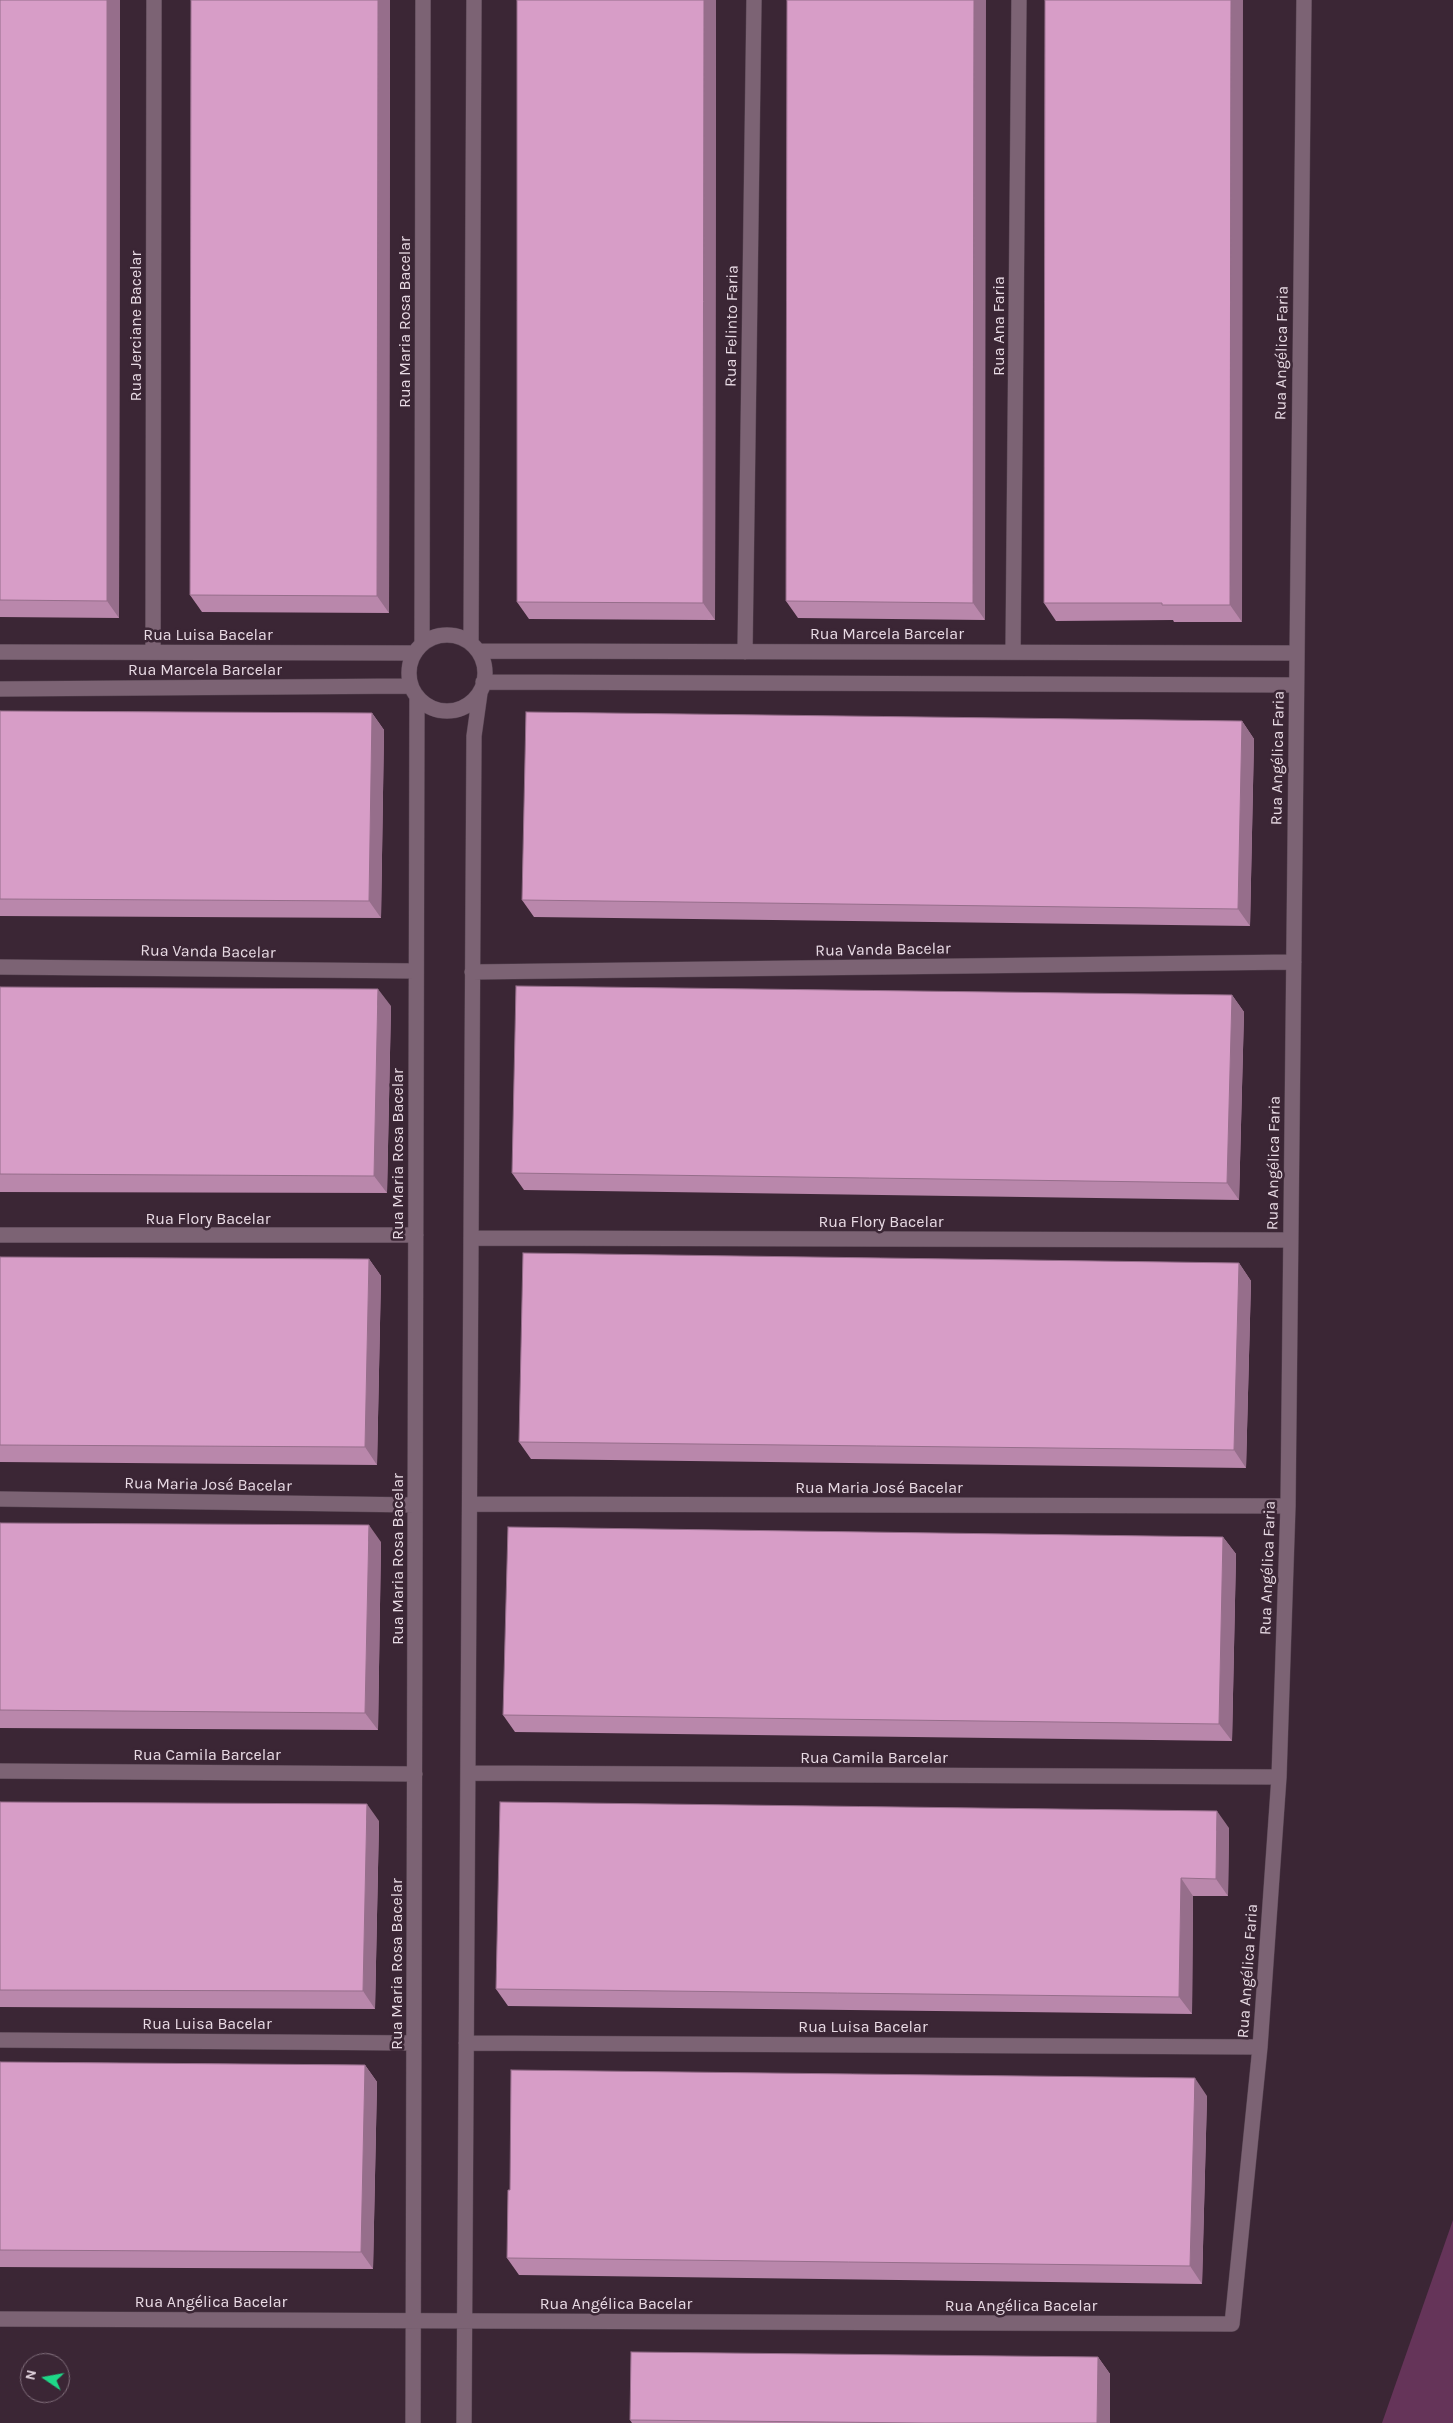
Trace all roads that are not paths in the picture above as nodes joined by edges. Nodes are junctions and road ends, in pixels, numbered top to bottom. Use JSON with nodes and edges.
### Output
{"nodes":[{"id":1,"x":154,"y":0,"type":"edge"},
{"id":2,"x":423,"y":0,"type":"edge"},
{"id":3,"x":474,"y":0,"type":"edge"},
{"id":4,"x":754,"y":0,"type":"edge"},
{"id":5,"x":1019,"y":0,"type":"edge"},
{"id":6,"x":1304,"y":0,"type":"edge"},
{"id":7,"x":474,"y":647,"type":"junction"},
{"id":8,"x":418,"y":648,"type":"junction"},
{"id":9,"x":0,"y":652,"type":"edge"},
{"id":10,"x":153,"y":652,"type":"junction"},
{"id":11,"x":745,"y":652,"type":"junction"},
{"id":12,"x":1014,"y":652,"type":"junction"},
{"id":13,"x":1297,"y":652,"type":"junction"},
{"id":14,"x":1296,"y":686,"type":"junction"},
{"id":15,"x":481,"y":687,"type":"junction"},
{"id":16,"x":0,"y":689,"type":"edge"},
{"id":17,"x":414,"y":691,"type":"junction"},
{"id":18,"x":1294,"y":962,"type":"junction"},
{"id":19,"x":0,"y":967,"type":"edge"},
{"id":20,"x":416,"y":971,"type":"junction"},
{"id":21,"x":472,"y":972,"type":"junction"},
{"id":22,"x":0,"y":1235,"type":"edge"},
{"id":23,"x":416,"y":1235,"type":"junction"},
{"id":24,"x":471,"y":1238,"type":"junction"},
{"id":25,"x":1290,"y":1240,"type":"junction"},
{"id":26,"x":0,"y":1499,"type":"edge"},
{"id":27,"x":470,"y":1504,"type":"junction"},
{"id":28,"x":415,"y":1505,"type":"junction"},
{"id":29,"x":1288,"y":1506,"type":"junction"},
{"id":30,"x":0,"y":1771,"type":"edge"},
{"id":31,"x":468,"y":1773,"type":"junction"},
{"id":32,"x":415,"y":1774,"type":"junction"},
{"id":33,"x":1279,"y":1777,"type":"junction"},
{"id":34,"x":0,"y":2040,"type":"edge"},
{"id":35,"x":414,"y":2043,"type":"junction"},
{"id":36,"x":466,"y":2043,"type":"junction"},
{"id":37,"x":1260,"y":2047,"type":"junction"},
{"id":38,"x":0,"y":2319,"type":"edge"},
{"id":39,"x":465,"y":2320,"type":"junction"},
{"id":40,"x":413,"y":2321,"type":"junction"},
{"id":41,"x":1232,"y":2324,"type":"joint"},
{"id":42,"x":413,"y":2423,"type":"edge"},
{"id":43,"x":464,"y":2423,"type":"edge"}],
"edges":[{"from":1,"to":10,"type":"street","name":"Rua Jerciane Bacelar"},
{"from":2,"to":8,"type":"street","name":"Rua Maria Rosa Bacelar"},
{"from":3,"to":7,"type":"street"},
{"from":4,"to":11,"type":"street","name":"Rua Felinto Faria"},
{"from":5,"to":12,"type":"street","name":"Rua Ana Faria"},
{"from":6,"to":13,"type":"street","name":"Rua Angélica Faria"},
{"from":7,"to":8,"type":"street"},
{"from":7,"to":11,"type":"street","name":"Rua Marcela Barcelar"},
{"from":7,"to":15,"type":"street"},
{"from":8,"to":10,"type":"street","name":"Rua Luisa Bacelar"},
{"from":8,"to":17,"type":"street"},
{"from":9,"to":10,"type":"street","name":"Rua Luisa Bacelar"},
{"from":11,"to":12,"type":"street","name":"Rua Marcela Barcelar"},
{"from":12,"to":13,"type":"street","name":"Rua Marcela Barcelar"},
{"from":13,"to":14,"type":"street","name":"Rua Angélica Faria"},
{"from":14,"to":15,"type":"street"},
{"from":14,"to":18,"type":"street","name":"Rua Angélica Faria"},
{"from":15,"to":17,"type":"street"},
{"from":15,"to":21,"type":"street"},
{"from":16,"to":17,"type":"street","name":"Rua Marcela Barcelar"},
{"from":17,"to":20,"type":"street","name":"Rua Maria Rosa Bacelar"},
{"from":18,"to":21,"type":"street","name":"Rua Vanda Bacelar"},
{"from":18,"to":25,"type":"street","name":"Rua Angélica Faria"},
{"from":19,"to":20,"type":"street","name":"Rua Vanda Bacelar"},
{"from":20,"to":23,"type":"street","name":"Rua Maria Rosa Bacelar"},
{"from":21,"to":24,"type":"street"},
{"from":22,"to":23,"type":"street","name":"Rua Flory Bacelar"},
{"from":23,"to":28,"type":"street","name":"Rua Maria Rosa Bacelar"},
{"from":24,"to":25,"type":"street","name":"Rua Flory Bacelar"},
{"from":24,"to":27,"type":"street"},
{"from":25,"to":29,"type":"street","name":"Rua Angélica Faria"},
{"from":26,"to":28,"type":"street","name":"Rua Maria José Bacelar"},
{"from":27,"to":29,"type":"street","name":"Rua Maria José Bacelar"},
{"from":27,"to":31,"type":"street"},
{"from":28,"to":32,"type":"street","name":"Rua Maria Rosa Bacelar"},
{"from":29,"to":33,"type":"street","name":"Rua Angélica Faria"},
{"from":30,"to":32,"type":"street","name":"Rua Camila Barcelar"},
{"from":31,"to":33,"type":"street","name":"Rua Camila Barcelar"},
{"from":31,"to":36,"type":"street"},
{"from":32,"to":35,"type":"street","name":"Rua Maria Rosa Bacelar"},
{"from":33,"to":37,"type":"street","name":"Rua Angélica Faria"},
{"from":34,"to":35,"type":"street","name":"Rua Luisa Bacelar"},
{"from":35,"to":40,"type":"street","name":"Rua Maria Rosa Bacelar"},
{"from":36,"to":37,"type":"street","name":"Rua Luisa Bacelar"},
{"from":36,"to":39,"type":"street"},
{"from":37,"to":41,"type":"street","name":"Rua Angélica Faria"},
{"from":38,"to":40,"type":"street","name":"Rua Angélica Bacelar"},
{"from":39,"to":40,"type":"street","name":"Rua Angélica Bacelar"},
{"from":39,"to":41,"type":"street","name":"Rua Angélica Bacelar"},
{"from":39,"to":43,"type":"street"},
{"from":40,"to":42,"type":"street","name":"Rua Maria Rosa Bacelar"}]}
